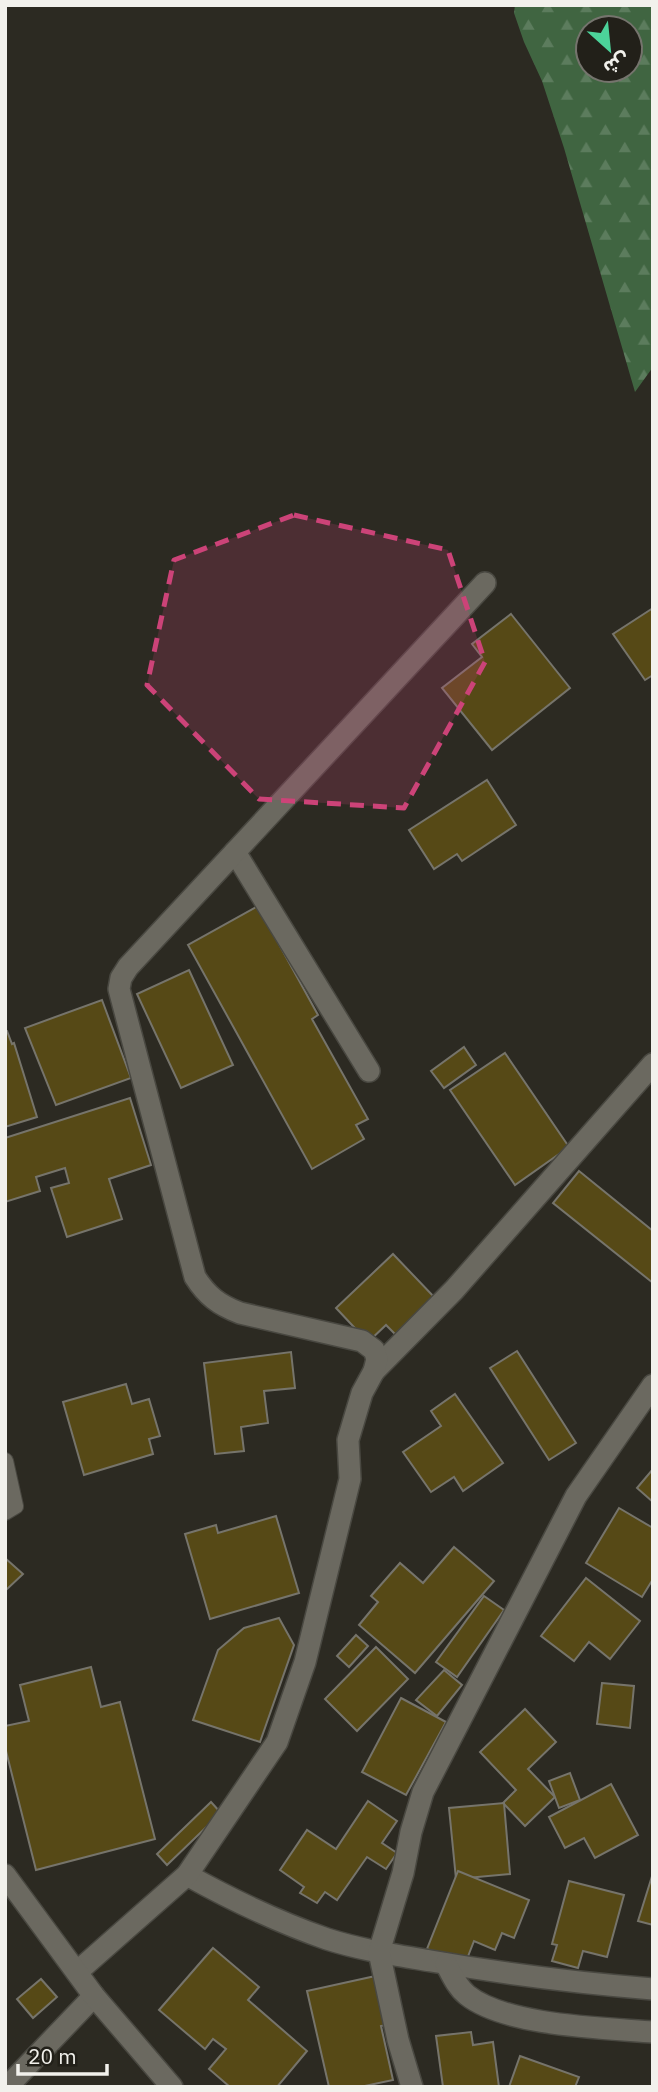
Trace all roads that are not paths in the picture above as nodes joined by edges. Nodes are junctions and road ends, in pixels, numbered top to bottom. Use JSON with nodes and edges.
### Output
{"nodes":[{"id":1,"x":485,"y":583,"type":"dead end"},
{"id":2,"x":235,"y":852,"type":"junction"},
{"id":3,"x":653,"y":1064,"type":"edge"},
{"id":4,"x":369,"y":1072,"type":"dead end"},
{"id":5,"x":374,"y":1371,"type":"junction"},
{"id":6,"x":653,"y":1385,"type":"edge"},
{"id":7,"x":5,"y":1461,"type":"edge"},
{"id":8,"x":5,"y":1512,"type":"edge"},
{"id":9,"x":187,"y":1874,"type":"junction"},
{"id":10,"x":5,"y":1875,"type":"edge"},
{"id":11,"x":379,"y":1952,"type":"junction"},
{"id":12,"x":446,"y":1964,"type":"junction"},
{"id":13,"x":77,"y":1972,"type":"junction"},
{"id":14,"x":653,"y":1989,"type":"edge"},
{"id":15,"x":94,"y":1996,"type":"junction"},
{"id":16,"x":653,"y":2032,"type":"edge"},
{"id":17,"x":7,"y":2087,"type":"edge"},
{"id":18,"x":173,"y":2087,"type":"edge"},
{"id":19,"x":412,"y":2087,"type":"edge"}],
"edges":[{"from":1,"to":2,"type":"street"},
{"from":2,"to":4,"type":"street"},
{"from":2,"to":5,"type":"street"},
{"from":3,"to":5,"type":"street"},
{"from":5,"to":9,"type":"street"},
{"from":6,"to":11,"type":"street"},
{"from":7,"to":8,"type":"lane"},
{"from":9,"to":11,"type":"street"},
{"from":9,"to":13,"type":"street"},
{"from":10,"to":13,"type":"street"},
{"from":11,"to":12,"type":"street"},
{"from":11,"to":19,"type":"street"},
{"from":12,"to":14,"type":"street"},
{"from":12,"to":16,"type":"street"},
{"from":13,"to":15,"type":"street"},
{"from":15,"to":17,"type":"street"},
{"from":15,"to":18,"type":"street"}]}
